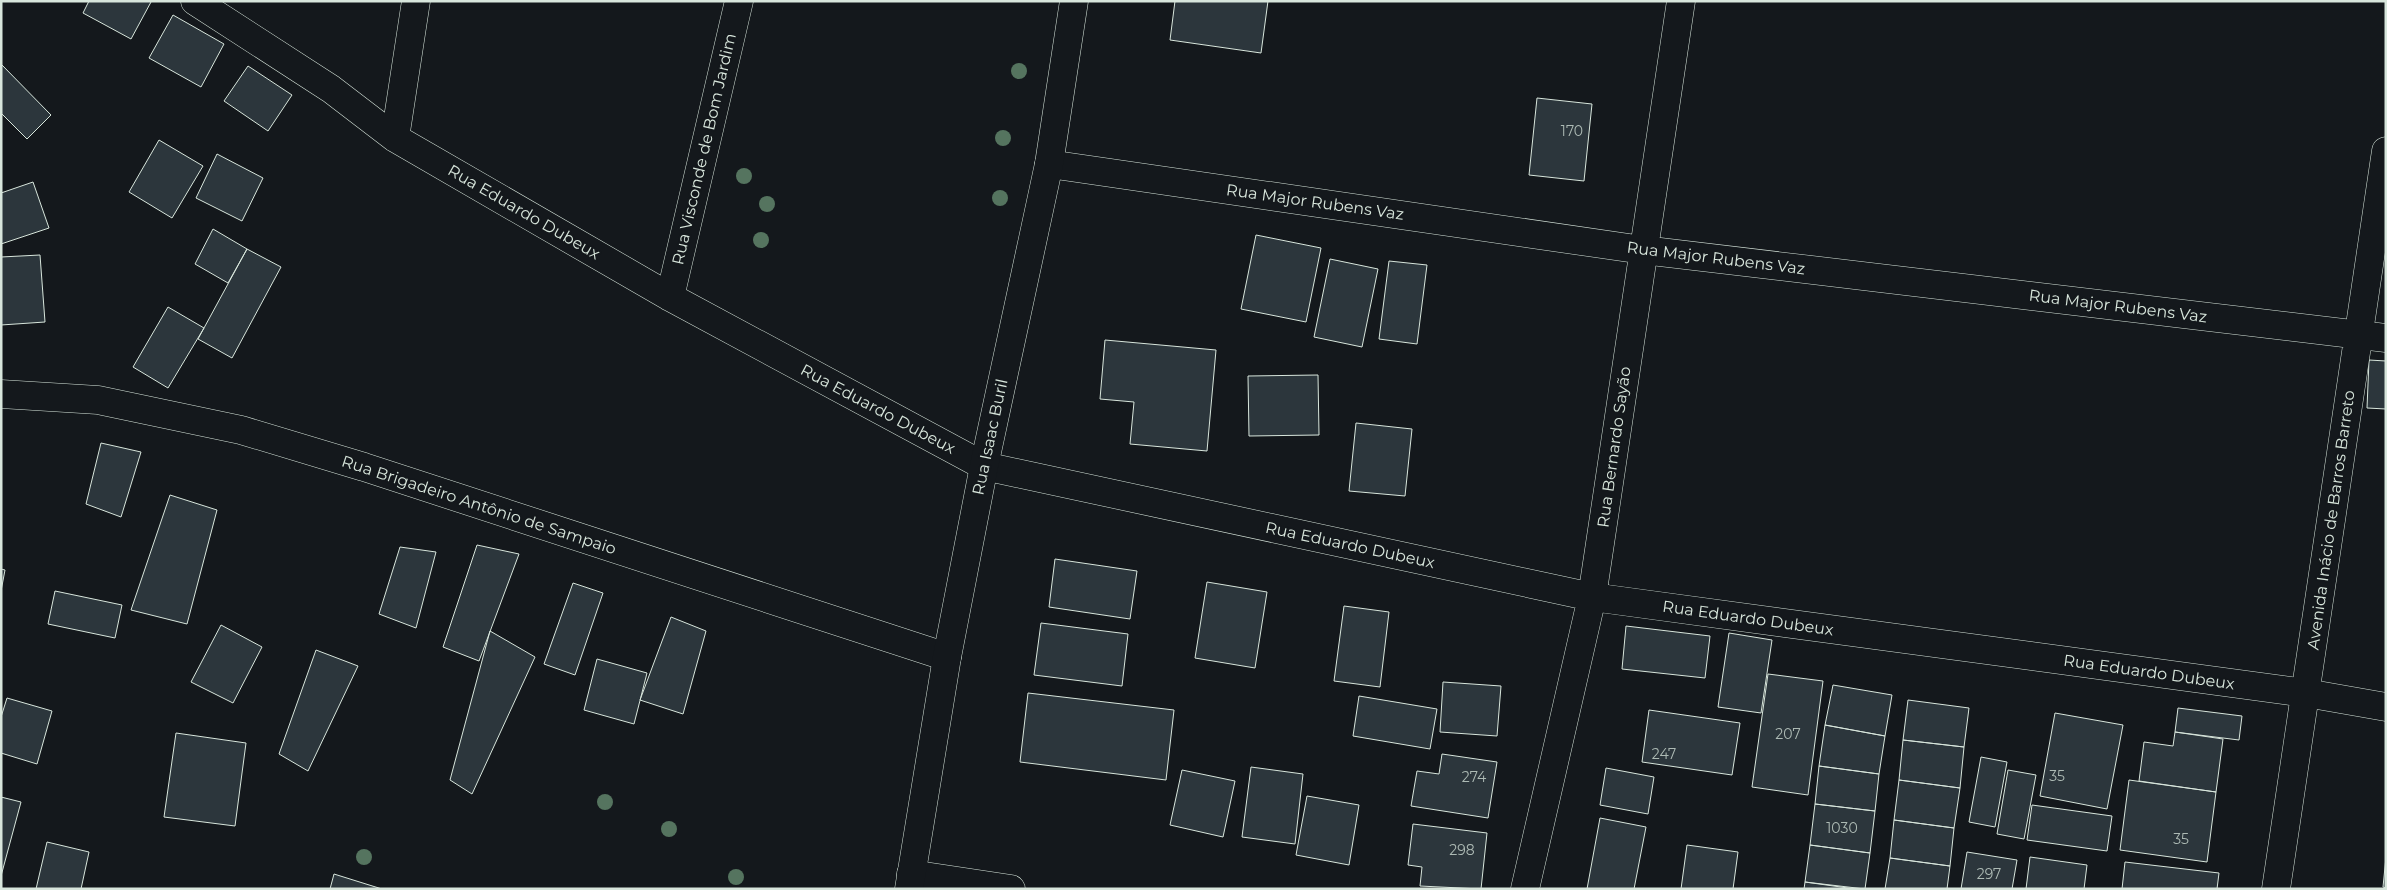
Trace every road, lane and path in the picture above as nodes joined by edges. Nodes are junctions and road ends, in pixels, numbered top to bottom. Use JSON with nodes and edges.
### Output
{"nodes":[{"id":1,"x":195,"y":1,"type":"edge"},
{"id":2,"x":416,"y":1,"type":"edge"},
{"id":3,"x":739,"y":1,"type":"edge"},
{"id":4,"x":1074,"y":1,"type":"edge"},
{"id":5,"x":1681,"y":1,"type":"edge"},
{"id":6,"x":395,"y":138,"type":"junction"},
{"id":7,"x":2386,"y":151,"type":"edge"},
{"id":8,"x":1049,"y":164,"type":"junction"},
{"id":9,"x":1644,"y":250,"type":"junction"},
{"id":10,"x":670,"y":297,"type":"junction"},
{"id":11,"x":2358,"y":334,"type":"junction"},
{"id":12,"x":2386,"y":338,"type":"edge"},
{"id":13,"x":1,"y":394,"type":"edge"},
{"id":14,"x":984,"y":466,"type":"junction"},
{"id":15,"x":1592,"y":597,"type":"junction"},
{"id":16,"x":947,"y":657,"type":"junction"},
{"id":17,"x":2306,"y":693,"type":"junction"},
{"id":18,"x":2386,"y":707,"type":"edge"},
{"id":19,"x":910,"y":881,"type":"edge"},
{"id":20,"x":1010,"y":889,"type":"edge"},
{"id":21,"x":1525,"y":889,"type":"edge"},
{"id":22,"x":2276,"y":889,"type":"edge"}],
"edges":[{"from":1,"to":6,"type":"street","name":"Rua Eduardo Dubeux"},
{"from":2,"to":6,"type":"street"},
{"from":3,"to":10,"type":"street","name":"Rua Visconde de Bom Jardim"},
{"from":4,"to":8,"type":"street","name":"Rua Isaac Buril"},
{"from":5,"to":9,"type":"street","name":"Rua Bernardo Sayão"},
{"from":6,"to":10,"type":"street","name":"Rua Eduardo Dubeux"},
{"from":7,"to":11,"type":"street","name":"Avenida Inácio de Barros Barreto"},
{"from":8,"to":9,"type":"street","name":"Rua Major Rubens Vaz"},
{"from":8,"to":14,"type":"street","name":"Rua Isaac Buril"},
{"from":9,"to":11,"type":"street","name":"Rua Major Rubens Vaz"},
{"from":9,"to":15,"type":"street","name":"Rua Bernardo Sayão"},
{"from":10,"to":14,"type":"street","name":"Rua Eduardo Dubeux"},
{"from":11,"to":12,"type":"street","name":"Rua Major Rubens Vaz"},
{"from":11,"to":17,"type":"street","name":"Avenida Inácio de Barros Barreto"},
{"from":13,"to":16,"type":"street","name":"Rua Brigadeiro Antônio de Sampaio"},
{"from":14,"to":15,"type":"street","name":"Rua Eduardo Dubeux"},
{"from":14,"to":16,"type":"street","name":"Rua Isaac Buril"},
{"from":15,"to":17,"type":"street","name":"Rua Eduardo Dubeux"},
{"from":15,"to":21,"type":"street","name":"Rua Bernardo Sayão"},
{"from":16,"to":19,"type":"street","name":"Rua Isaac Buril"},
{"from":17,"to":18,"type":"street","name":"Rua Eduardo Dubeux"},
{"from":17,"to":22,"type":"street","name":"Avenida Inácio de Barros Barreto"},
{"from":19,"to":20,"type":"street"}]}
